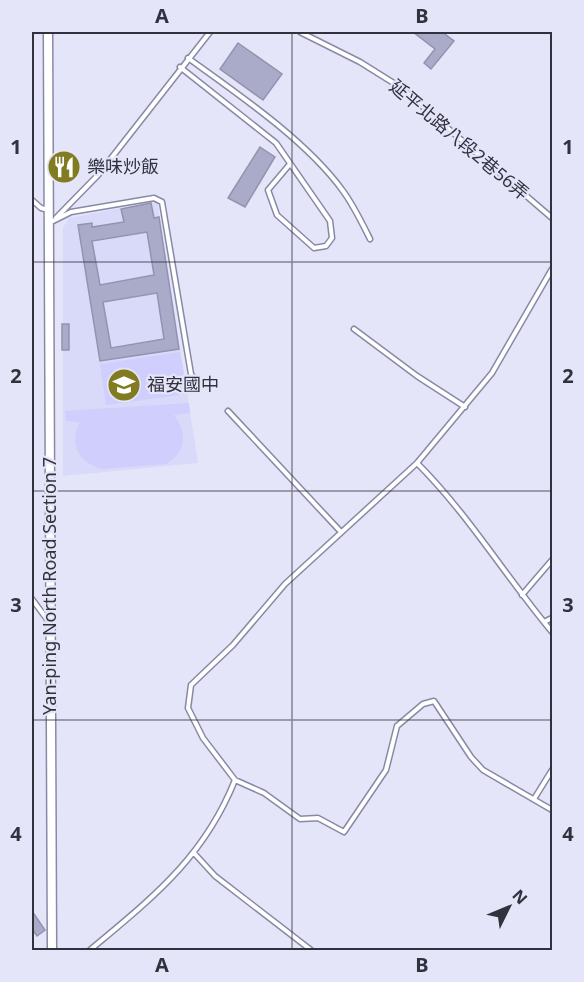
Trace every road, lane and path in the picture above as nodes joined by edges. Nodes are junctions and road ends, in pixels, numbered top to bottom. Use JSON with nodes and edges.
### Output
{"nodes":[{"id":1,"x":48,"y":32,"type":"edge"},
{"id":2,"x":210,"y":32,"type":"edge"},
{"id":3,"x":300,"y":32,"type":"edge"},
{"id":4,"x":188,"y":58,"type":"junction"},
{"id":5,"x":180,"y":68,"type":"junction"},
{"id":6,"x":290,"y":164,"type":"junction"},
{"id":7,"x":32,"y":200,"type":"edge"},
{"id":8,"x":50,"y":210,"type":"junction"},
{"id":9,"x":552,"y":218,"type":"edge"},
{"id":10,"x":51,"y":222,"type":"junction"},
{"id":11,"x":370,"y":239,"type":"dead end"},
{"id":12,"x":552,"y":269,"type":"edge"},
{"id":13,"x":354,"y":329,"type":"dead end"},
{"id":14,"x":197,"y":383,"type":"dead end"},
{"id":15,"x":465,"y":407,"type":"junction"},
{"id":16,"x":228,"y":411,"type":"dead end"},
{"id":17,"x":417,"y":463,"type":"junction"},
{"id":18,"x":341,"y":532,"type":"junction"},
{"id":19,"x":552,"y":560,"type":"edge"},
{"id":20,"x":522,"y":596,"type":"junction"},
{"id":21,"x":32,"y":600,"type":"edge"},
{"id":22,"x":552,"y":618,"type":"edge"},
{"id":23,"x":49,"y":622,"type":"junction"},
{"id":24,"x":544,"y":622,"type":"junction"},
{"id":25,"x":552,"y":632,"type":"edge"},
{"id":26,"x":552,"y":770,"type":"edge"},
{"id":27,"x":235,"y":780,"type":"junction"},
{"id":28,"x":534,"y":799,"type":"junction"},
{"id":29,"x":552,"y":810,"type":"edge"},
{"id":30,"x":194,"y":852,"type":"junction"},
{"id":31,"x":52,"y":951,"type":"edge"},
{"id":32,"x":90,"y":951,"type":"edge"},
{"id":33,"x":311,"y":951,"type":"edge"}],
"edges":[{"from":1,"to":8,"type":"street","name":"Yan-ping North Road Section 7"},
{"from":2,"to":4,"type":"lane"},
{"from":3,"to":9,"type":"lane","name":"延平北路八段2巷56弄"},
{"from":4,"to":5,"type":"lane"},
{"from":4,"to":11,"type":"lane"},
{"from":5,"to":6,"type":"lane"},
{"from":5,"to":10,"type":"lane"},
{"from":6,"to":6,"type":"lane"},
{"from":7,"to":8,"type":"lane"},
{"from":8,"to":10,"type":"street","name":"Yan-ping North Road Section 7"},
{"from":10,"to":14,"type":"lane"},
{"from":10,"to":23,"type":"street","name":"Yan-ping North Road Section 7"},
{"from":12,"to":15,"type":"lane"},
{"from":13,"to":15,"type":"lane"},
{"from":15,"to":17,"type":"lane"},
{"from":16,"to":18,"type":"lane"},
{"from":17,"to":18,"type":"lane"},
{"from":17,"to":20,"type":"lane"},
{"from":18,"to":27,"type":"lane"},
{"from":19,"to":20,"type":"lane"},
{"from":20,"to":24,"type":"lane"},
{"from":21,"to":23,"type":"lane"},
{"from":22,"to":24,"type":"lane"},
{"from":23,"to":31,"type":"street","name":"Yan-ping North Road Section 7"},
{"from":24,"to":25,"type":"lane"},
{"from":26,"to":28,"type":"lane"},
{"from":27,"to":28,"type":"lane"},
{"from":27,"to":30,"type":"lane"},
{"from":28,"to":29,"type":"lane"},
{"from":30,"to":32,"type":"lane"},
{"from":30,"to":33,"type":"lane"}]}
